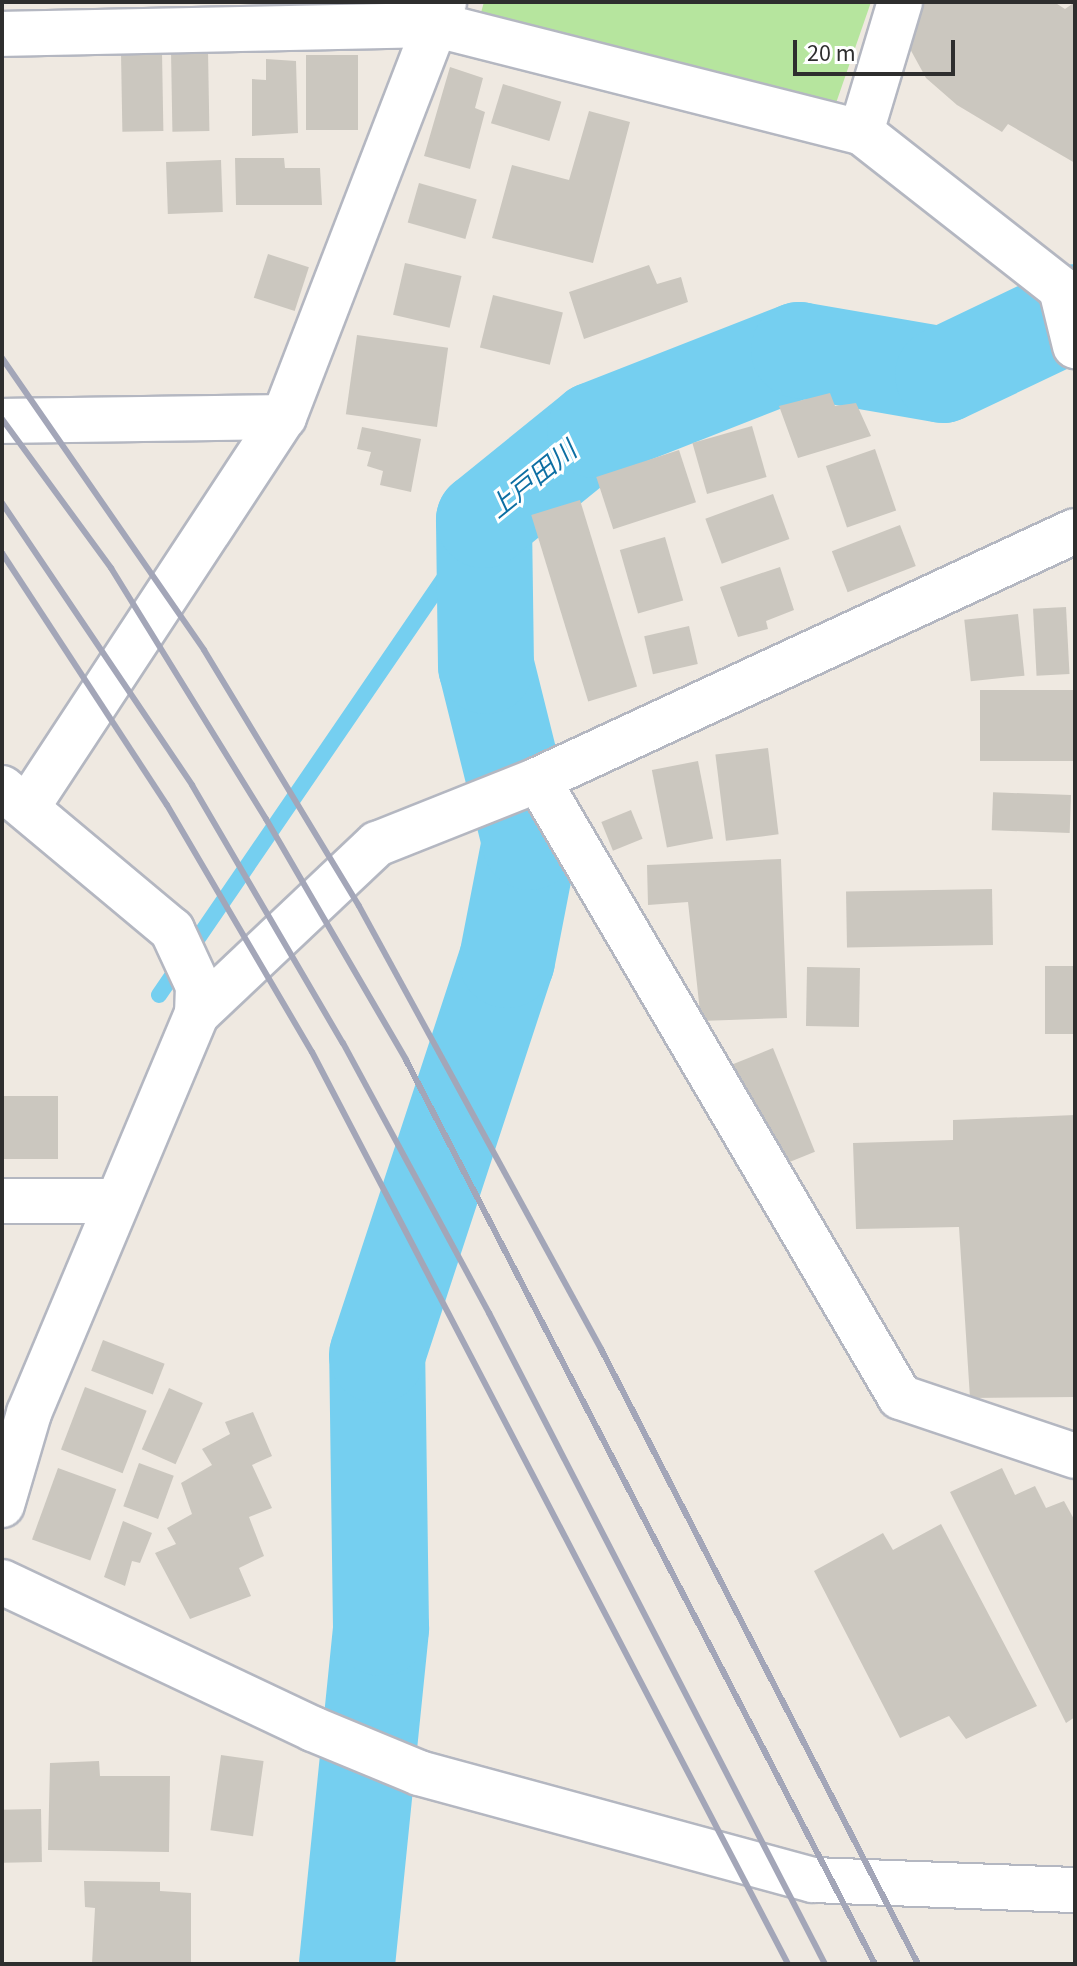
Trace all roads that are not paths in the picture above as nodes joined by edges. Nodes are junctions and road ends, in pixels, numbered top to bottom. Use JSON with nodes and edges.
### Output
{"nodes":[{"id":1,"x":900,"y":2,"type":"edge"},
{"id":2,"x":440,"y":14,"type":"edge"},
{"id":3,"x":2,"y":34,"type":"edge"},
{"id":4,"x":861,"y":132,"type":"junction"},
{"id":5,"x":1075,"y":345,"type":"edge"},
{"id":6,"x":284,"y":417,"type":"junction"},
{"id":7,"x":2,"y":421,"type":"edge"},
{"id":8,"x":1075,"y":531,"type":"edge"},
{"id":9,"x":535,"y":781,"type":"junction"},
{"id":10,"x":15,"y":797,"type":"edge"},
{"id":11,"x":197,"y":1000,"type":"junction"},
{"id":12,"x":2,"y":1201,"type":"edge"},
{"id":13,"x":115,"y":1201,"type":"junction"},
{"id":14,"x":1075,"y":1456,"type":"edge"},
{"id":15,"x":2,"y":1505,"type":"edge"},
{"id":16,"x":2,"y":1582,"type":"edge"},
{"id":17,"x":1075,"y":1890,"type":"edge"}],
"edges":[{"from":1,"to":4,"type":"street"},
{"from":2,"to":3,"type":"street"},
{"from":2,"to":4,"type":"street"},
{"from":2,"to":6,"type":"street"},
{"from":4,"to":5,"type":"street"},
{"from":6,"to":7,"type":"street"},
{"from":6,"to":10,"type":"street"},
{"from":8,"to":9,"type":"street"},
{"from":9,"to":11,"type":"street"},
{"from":9,"to":14,"type":"street"},
{"from":10,"to":11,"type":"street"},
{"from":11,"to":13,"type":"street"},
{"from":12,"to":13,"type":"street"},
{"from":13,"to":15,"type":"street"},
{"from":16,"to":17,"type":"street"}]}
